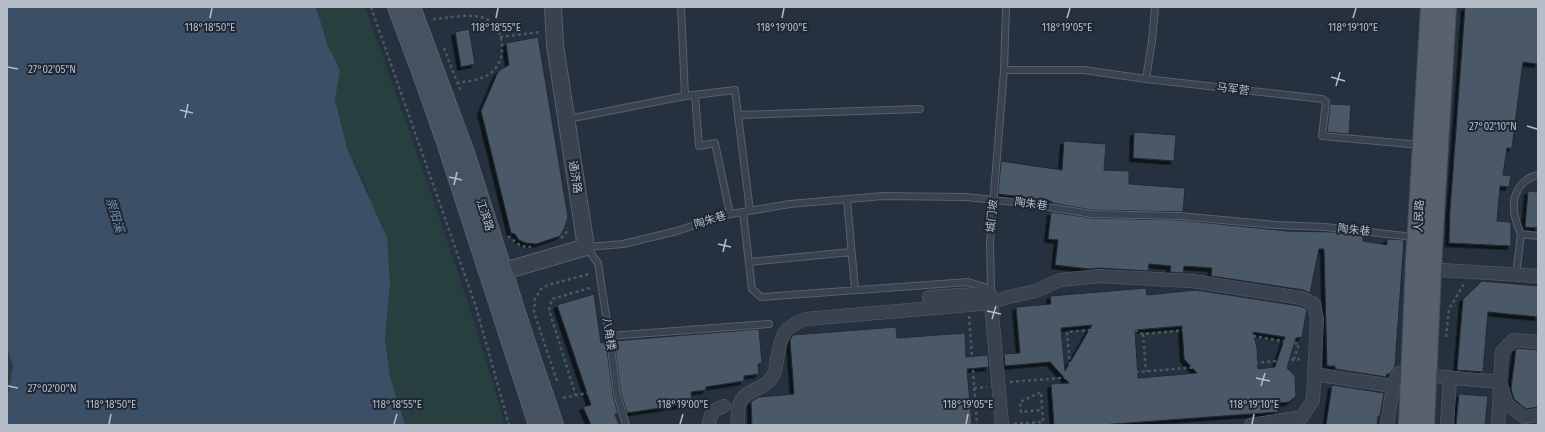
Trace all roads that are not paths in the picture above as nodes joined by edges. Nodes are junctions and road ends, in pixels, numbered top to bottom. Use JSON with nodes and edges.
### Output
{"nodes":[{"id":1,"x":397,"y":7,"type":"edge"},
{"id":2,"x":411,"y":7,"type":"edge"},
{"id":3,"x":553,"y":7,"type":"edge"},
{"id":4,"x":681,"y":7,"type":"edge"},
{"id":5,"x":1006,"y":7,"type":"edge"},
{"id":6,"x":1155,"y":7,"type":"edge"},
{"id":7,"x":1431,"y":7,"type":"edge"},
{"id":8,"x":1446,"y":7,"type":"edge"},
{"id":9,"x":1004,"y":70,"type":"junction"},
{"id":10,"x":1146,"y":79,"type":"junction"},
{"id":11,"x":695,"y":95,"type":"junction"},
{"id":12,"x":685,"y":96,"type":"junction"},
{"id":13,"x":920,"y":110,"type":"dead end"},
{"id":14,"x":738,"y":115,"type":"junction"},
{"id":15,"x":566,"y":119,"type":"junction"},
{"id":16,"x":1423,"y":145,"type":"junction"},
{"id":17,"x":1538,"y":175,"type":"edge"},
{"id":18,"x":847,"y":199,"type":"junction"},
{"id":19,"x":993,"y":200,"type":"junction"},
{"id":20,"x":750,"y":211,"type":"junction"},
{"id":21,"x":743,"y":212,"type":"junction"},
{"id":22,"x":730,"y":214,"type":"junction"},
{"id":23,"x":1521,"y":234,"type":"junction"},
{"id":24,"x":1538,"y":236,"type":"edge"},
{"id":25,"x":1425,"y":239,"type":"junction"},
{"id":26,"x":586,"y":247,"type":"junction"},
{"id":27,"x":852,"y":252,"type":"junction"},
{"id":28,"x":748,"y":262,"type":"junction"},
{"id":29,"x":1423,"y":269,"type":"junction"},
{"id":30,"x":496,"y":273,"type":"junction"},
{"id":31,"x":1516,"y":275,"type":"junction"},
{"id":32,"x":1538,"y":276,"type":"edge"},
{"id":33,"x":855,"y":290,"type":"junction"},
{"id":34,"x":991,"y":296,"type":"junction"},
{"id":35,"x":929,"y":297,"type":"dead end"},
{"id":36,"x":769,"y":324,"type":"dead end"},
{"id":37,"x":609,"y":336,"type":"junction"},
{"id":38,"x":1538,"y":342,"type":"edge"},
{"id":39,"x":1314,"y":374,"type":"junction"},
{"id":40,"x":1419,"y":375,"type":"junction"},
{"id":41,"x":1450,"y":377,"type":"junction"},
{"id":42,"x":1500,"y":382,"type":"junction"},
{"id":43,"x":1393,"y":386,"type":"junction"},
{"id":44,"x":724,"y":406,"type":"dead end"},
{"id":45,"x":1538,"y":415,"type":"edge"},
{"id":46,"x":1008,"y":424,"type":"edge"},
{"id":47,"x":538,"y":425,"type":"edge"},
{"id":48,"x":554,"y":425,"type":"edge"},
{"id":49,"x":626,"y":425,"type":"edge"},
{"id":50,"x":710,"y":425,"type":"edge"},
{"id":51,"x":738,"y":425,"type":"edge"},
{"id":52,"x":1251,"y":425,"type":"edge"},
{"id":53,"x":1387,"y":425,"type":"edge"},
{"id":54,"x":1409,"y":425,"type":"edge"},
{"id":55,"x":1424,"y":425,"type":"edge"},
{"id":56,"x":1448,"y":425,"type":"edge"},
{"id":57,"x":1498,"y":425,"type":"edge"}],
"edges":[{"from":1,"to":30,"type":"main road","name":"江滨路"},
{"from":2,"to":30,"type":"main road","name":"江滨路"},
{"from":3,"to":15,"type":"street","name":"通济路"},
{"from":4,"to":12,"type":"lane"},
{"from":5,"to":9,"type":"lane","name":"城门坡"},
{"from":6,"to":10,"type":"lane"},
{"from":7,"to":16,"type":"main road","name":"人民路"},
{"from":8,"to":25,"type":"main road","name":"人民路"},
{"from":9,"to":10,"type":"lane","name":"马军营"},
{"from":9,"to":19,"type":"lane","name":"城门坡"},
{"from":10,"to":16,"type":"lane","name":"马军营"},
{"from":11,"to":12,"type":"lane"},
{"from":11,"to":14,"type":"lane"},
{"from":11,"to":22,"type":"lane"},
{"from":12,"to":15,"type":"lane"},
{"from":13,"to":14,"type":"lane"},
{"from":14,"to":20,"type":"lane"},
{"from":15,"to":26,"type":"street","name":"通济路"},
{"from":16,"to":25,"type":"main road","name":"人民路"},
{"from":17,"to":23,"type":"lane"},
{"from":18,"to":19,"type":"lane","name":"陶朱巷"},
{"from":18,"to":20,"type":"lane","name":"陶朱巷"},
{"from":18,"to":27,"type":"lane"},
{"from":19,"to":25,"type":"lane","name":"陶朱巷"},
{"from":19,"to":34,"type":"lane","name":"城门坡"},
{"from":20,"to":21,"type":"lane","name":"陶朱巷"},
{"from":21,"to":22,"type":"lane","name":"陶朱巷"},
{"from":21,"to":28,"type":"lane"},
{"from":22,"to":26,"type":"lane","name":"陶朱巷"},
{"from":23,"to":24,"type":"lane"},
{"from":23,"to":31,"type":"lane"},
{"from":25,"to":29,"type":"main road","name":"人民路"},
{"from":26,"to":30,"type":"street"},
{"from":26,"to":37,"type":"lane","name":"八角楼"},
{"from":27,"to":28,"type":"lane"},
{"from":27,"to":33,"type":"lane"},
{"from":28,"to":33,"type":"lane"},
{"from":29,"to":31,"type":"street"},
{"from":29,"to":40,"type":"main road","name":"人民路"},
{"from":30,"to":47,"type":"main road","name":"江滨路"},
{"from":30,"to":48,"type":"main road","name":"江滨路"},
{"from":31,"to":32,"type":"street"},
{"from":33,"to":34,"type":"lane"},
{"from":34,"to":35,"type":"street"},
{"from":34,"to":39,"type":"street"},
{"from":34,"to":46,"type":"street","name":"城门坡"},
{"from":34,"to":51,"type":"street"},
{"from":36,"to":37,"type":"lane"},
{"from":37,"to":49,"type":"lane","name":"八角楼"},
{"from":38,"to":42,"type":"street"},
{"from":39,"to":43,"type":"street"},
{"from":39,"to":52,"type":"street"},
{"from":40,"to":41,"type":"street"},
{"from":40,"to":43,"type":"street"},
{"from":40,"to":54,"type":"main road","name":"人民路"},
{"from":40,"to":55,"type":"main road","name":"人民路"},
{"from":41,"to":42,"type":"street"},
{"from":41,"to":56,"type":"street"},
{"from":42,"to":45,"type":"street"},
{"from":42,"to":57,"type":"street"},
{"from":43,"to":53,"type":"street"},
{"from":44,"to":50,"type":"street"}]}
